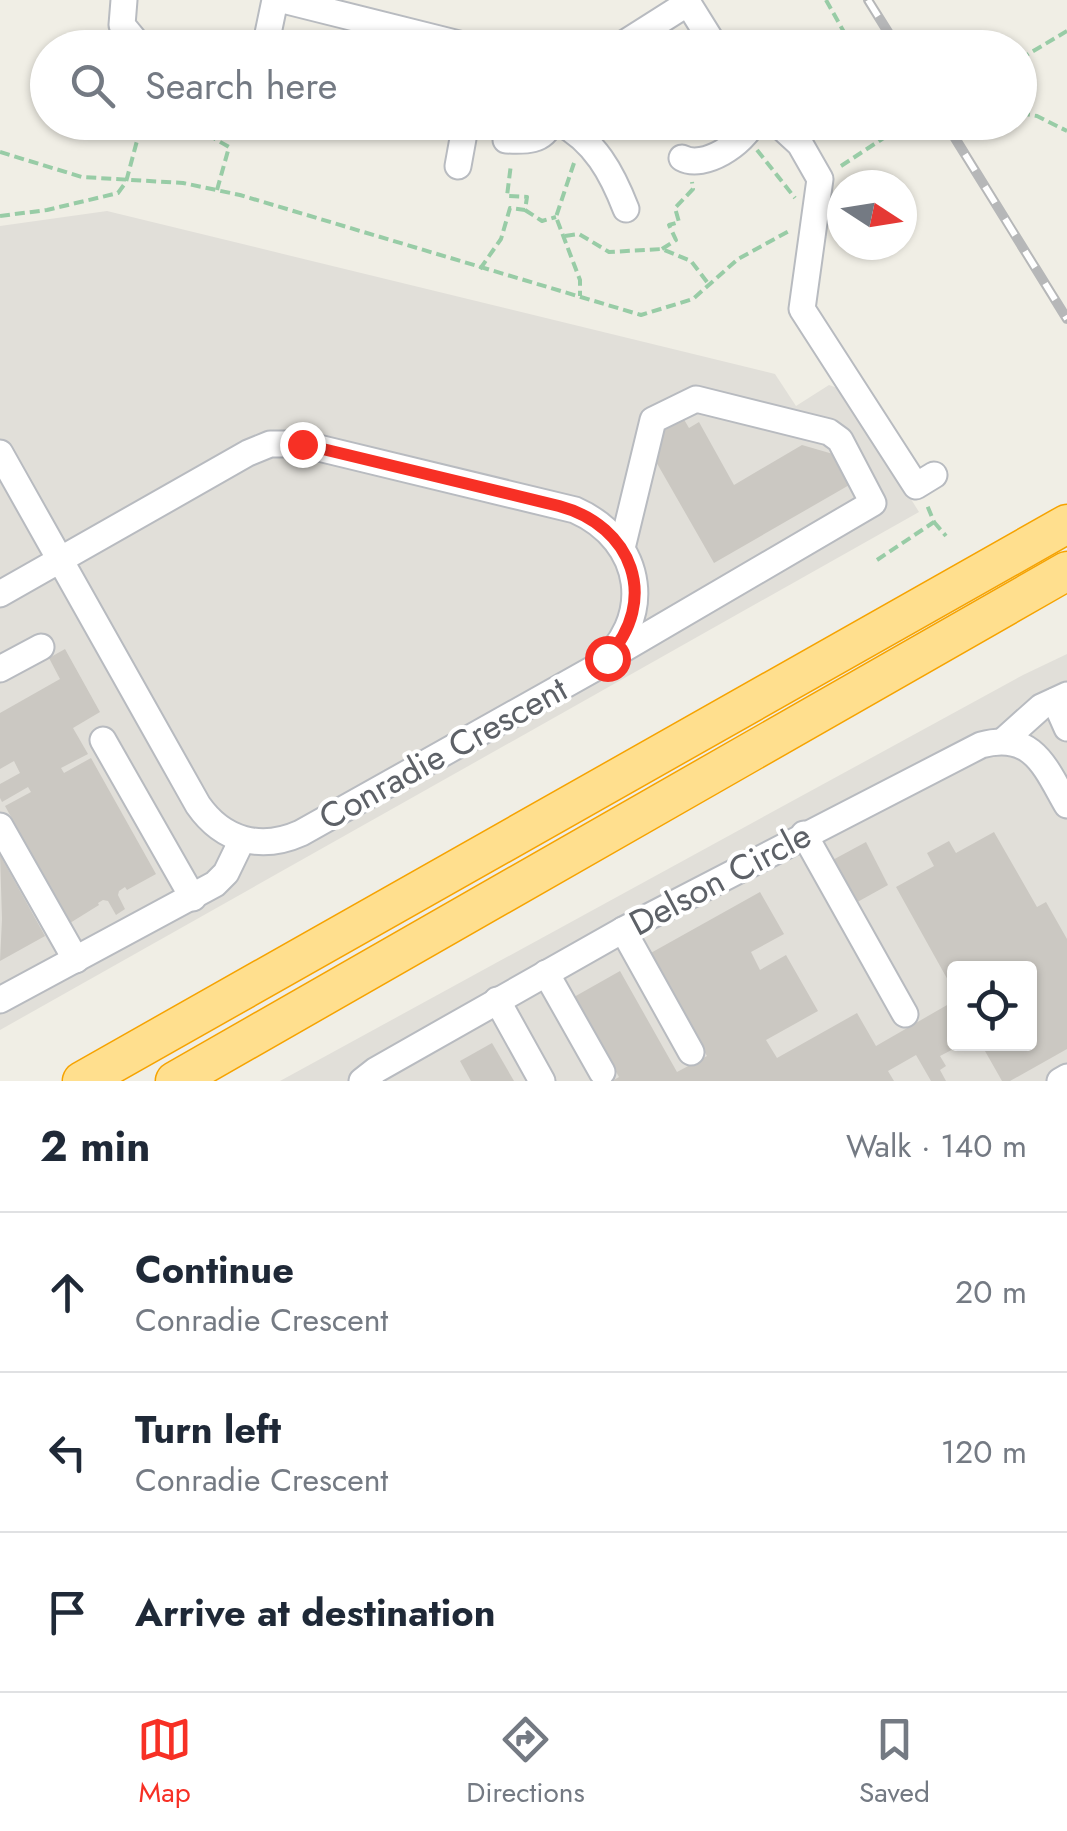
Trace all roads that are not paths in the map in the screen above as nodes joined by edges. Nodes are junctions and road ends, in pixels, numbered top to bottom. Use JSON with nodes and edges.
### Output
{"nodes":[{"id":1,"x":124,"y":0,"type":"edge"},
{"id":2,"x":275,"y":0,"type":"edge"},
{"id":3,"x":283,"y":0,"type":"edge"},
{"id":4,"x":687,"y":1,"type":"edge"},
{"id":5,"x":331,"y":6,"type":"edge"},
{"id":6,"x":126,"y":30,"type":"edge"},
{"id":7,"x":269,"y":30,"type":"edge"},
{"id":8,"x":391,"y":30,"type":"edge"},
{"id":9,"x":644,"y":30,"type":"edge"},
{"id":10,"x":705,"y":30,"type":"edge"},
{"id":11,"x":463,"y":140,"type":"edge"},
{"id":12,"x":584,"y":140,"type":"edge"},
{"id":13,"x":733,"y":140,"type":"edge"},
{"id":14,"x":796,"y":140,"type":"edge"},
{"id":15,"x":686,"y":160,"type":"road end"},
{"id":16,"x":458,"y":166,"type":"dead end"},
{"id":17,"x":626,"y":209,"type":"dead end"},
{"id":18,"x":0,"y":453,"type":"edge"},
{"id":19,"x":925,"y":481,"type":"road end"},
{"id":20,"x":1067,"y":524,"type":"edge"},
{"id":21,"x":622,"y":548,"type":"junction"},
{"id":22,"x":59,"y":559,"type":"junction"},
{"id":23,"x":1067,"y":572,"type":"edge"},
{"id":24,"x":0,"y":594,"type":"edge"},
{"id":25,"x":41,"y":646,"type":"dead end"},
{"id":26,"x":607,"y":658,"type":"junction"},
{"id":27,"x":0,"y":670,"type":"edge"},
{"id":28,"x":1061,"y":698,"type":"edge"},
{"id":29,"x":1067,"y":728,"type":"edge"},
{"id":30,"x":103,"y":740,"type":"dead end"},
{"id":31,"x":1003,"y":741,"type":"junction"},
{"id":32,"x":1067,"y":805,"type":"edge"},
{"id":33,"x":0,"y":826,"type":"edge"},
{"id":34,"x":804,"y":834,"type":"junction"},
{"id":35,"x":242,"y":840,"type":"junction"},
{"id":36,"x":193,"y":898,"type":"junction"},
{"id":37,"x":623,"y":930,"type":"junction"},
{"id":38,"x":76,"y":960,"type":"junction"},
{"id":39,"x":546,"y":974,"type":"junction"},
{"id":40,"x":0,"y":1000,"type":"edge"},
{"id":41,"x":497,"y":1000,"type":"junction"},
{"id":42,"x":904,"y":1014,"type":"dead end"},
{"id":43,"x":691,"y":1052,"type":"dead end"},
{"id":44,"x":602,"y":1072,"type":"dead end"},
{"id":45,"x":1067,"y":1077,"type":"edge"},
{"id":46,"x":82,"y":1081,"type":"edge"},
{"id":47,"x":175,"y":1081,"type":"edge"},
{"id":48,"x":362,"y":1081,"type":"edge"},
{"id":49,"x":542,"y":1081,"type":"edge"},
{"id":50,"x":1060,"y":1081,"type":"edge"}],
"edges":[{"from":1,"to":6,"type":"street"},
{"from":2,"to":7,"type":"street"},
{"from":3,"to":5,"type":"street"},
{"from":4,"to":9,"type":"street"},
{"from":4,"to":10,"type":"street"},
{"from":5,"to":8,"type":"street"},
{"from":11,"to":16,"type":"street"},
{"from":12,"to":17,"type":"street"},
{"from":13,"to":15,"type":"street"},
{"from":14,"to":19,"type":"street"},
{"from":18,"to":22,"type":"street"},
{"from":20,"to":46,"type":"highway"},
{"from":21,"to":22,"type":"street"},
{"from":21,"to":26,"type":"street","name":"Conradie Crescent"},
{"from":21,"to":26,"type":"street"},
{"from":22,"to":24,"type":"street"},
{"from":22,"to":35,"type":"street"},
{"from":23,"to":47,"type":"highway"},
{"from":25,"to":27,"type":"street"},
{"from":26,"to":35,"type":"street","name":"Conradie Crescent"},
{"from":28,"to":29,"type":"street"},
{"from":28,"to":31,"type":"street"},
{"from":30,"to":36,"type":"street"},
{"from":31,"to":32,"type":"street"},
{"from":31,"to":34,"type":"street","name":"Delson Circle"},
{"from":33,"to":38,"type":"street"},
{"from":34,"to":37,"type":"street","name":"Delson Circle"},
{"from":34,"to":42,"type":"street"},
{"from":35,"to":36,"type":"street"},
{"from":36,"to":38,"type":"street"},
{"from":37,"to":39,"type":"street","name":"Delson Circle"},
{"from":37,"to":43,"type":"street"},
{"from":38,"to":40,"type":"street"},
{"from":39,"to":41,"type":"street","name":"Delson Circle"},
{"from":39,"to":44,"type":"street"},
{"from":41,"to":48,"type":"street","name":"Delson Circle"},
{"from":41,"to":49,"type":"street"},
{"from":45,"to":50,"type":"street"}]}
